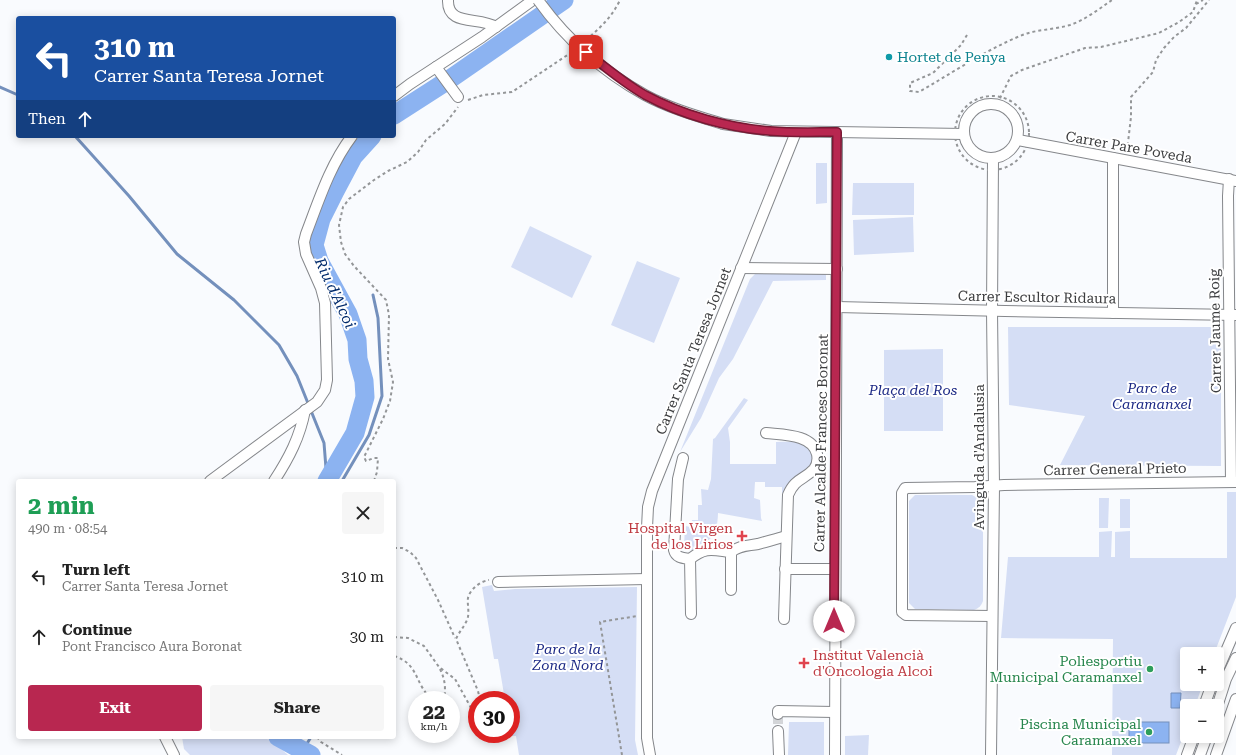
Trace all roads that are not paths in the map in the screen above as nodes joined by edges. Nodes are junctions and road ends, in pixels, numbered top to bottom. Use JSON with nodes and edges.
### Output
{"nodes":[{"id":1,"x":448,"y":0,"type":"edge"},
{"id":2,"x":532,"y":0,"type":"edge"},
{"id":3,"x":538,"y":0,"type":"edge"},
{"id":4,"x":496,"y":27,"type":"junction"},
{"id":5,"x":436,"y":68,"type":"junction"},
{"id":6,"x":396,"y":95,"type":"edge"},
{"id":7,"x":458,"y":97,"type":"dead end"},
{"id":8,"x":796,"y":132,"type":"junction"},
{"id":9,"x":837,"y":132,"type":"junction"},
{"id":10,"x":960,"y":134,"type":"junction"},
{"id":11,"x":351,"y":138,"type":"edge"},
{"id":12,"x":1023,"y":141,"type":"junction"},
{"id":13,"x":1113,"y":158,"type":"junction"},
{"id":14,"x":993,"y":159,"type":"junction"},
{"id":15,"x":1233,"y":180,"type":"edge"},
{"id":16,"x":741,"y":268,"type":"junction"},
{"id":17,"x":837,"y":269,"type":"junction"},
{"id":18,"x":837,"y":307,"type":"junction"},
{"id":19,"x":992,"y":311,"type":"junction"},
{"id":20,"x":1113,"y":313,"type":"junction"},
{"id":21,"x":1232,"y":315,"type":"edge"},
{"id":22,"x":306,"y":410,"type":"junction"},
{"id":23,"x":766,"y":433,"type":"dead end"},
{"id":24,"x":683,"y":458,"type":"dead end"},
{"id":25,"x":213,"y":479,"type":"edge"},
{"id":26,"x":275,"y":479,"type":"edge"},
{"id":27,"x":1234,"y":482,"type":"edge"},
{"id":28,"x":994,"y":486,"type":"junction"},
{"id":29,"x":786,"y":532,"type":"junction"},
{"id":30,"x":731,"y":552,"type":"junction"},
{"id":31,"x":690,"y":559,"type":"junction"},
{"id":32,"x":786,"y":569,"type":"junction"},
{"id":33,"x":834,"y":570,"type":"junction"},
{"id":34,"x":647,"y":579,"type":"junction"},
{"id":35,"x":498,"y":582,"type":"road end"},
{"id":36,"x":731,"y":590,"type":"dead end"},
{"id":37,"x":691,"y":614,"type":"dead end"},
{"id":38,"x":992,"y":616,"type":"junction"},
{"id":39,"x":784,"y":619,"type":"dead end"},
{"id":40,"x":1236,"y":628,"type":"edge"},
{"id":41,"x":1224,"y":656,"type":"edge"},
{"id":42,"x":1236,"y":658,"type":"edge"},
{"id":43,"x":1236,"y":698,"type":"edge"},
{"id":44,"x":1220,"y":699,"type":"edge"},
{"id":45,"x":834,"y":712,"type":"junction"},
{"id":46,"x":778,"y":714,"type":"dead end"},
{"id":47,"x":778,"y":731,"type":"tunnel mouth"},
{"id":48,"x":167,"y":739,"type":"edge"},
{"id":49,"x":1191,"y":743,"type":"edge"},
{"id":50,"x":1204,"y":743,"type":"edge"},
{"id":51,"x":174,"y":755,"type":"edge"},
{"id":52,"x":650,"y":755,"type":"edge"},
{"id":53,"x":779,"y":755,"type":"edge"},
{"id":54,"x":835,"y":755,"type":"edge"},
{"id":55,"x":991,"y":755,"type":"edge"},
{"id":56,"x":1187,"y":755,"type":"edge"},
{"id":57,"x":1200,"y":755,"type":"edge"},
{"id":58,"x":1216,"y":755,"type":"edge"}],
"edges":[{"from":1,"to":4,"type":"street"},
{"from":2,"to":4,"type":"street"},
{"from":3,"to":8,"type":"street","bridge":true},
{"from":4,"to":5,"type":"street"},
{"from":5,"to":6,"type":"street"},
{"from":5,"to":7,"type":"street"},
{"from":8,"to":9,"type":"street"},
{"from":8,"to":16,"type":"street","name":"Carrer Santa Teresa Jornet"},
{"from":9,"to":10,"type":"street"},
{"from":9,"to":17,"type":"street","name":"Carrer Alcalde Francesc Boronat"},
{"from":10,"to":12,"type":"street"},
{"from":10,"to":14,"type":"street"},
{"from":11,"to":22,"type":"street"},
{"from":12,"to":13,"type":"street","name":"Carrer Pare Poveda"},
{"from":12,"to":14,"type":"street"},
{"from":13,"to":15,"type":"street","name":"Carrer Pare Poveda"},
{"from":13,"to":20,"type":"street"},
{"from":14,"to":19,"type":"street","name":"Avinguda d'Andalusia"},
{"from":15,"to":21,"type":"street","name":"Carrer Jaume Roig"},
{"from":16,"to":17,"type":"street"},
{"from":16,"to":34,"type":"street","name":"Carrer Santa Teresa Jornet"},
{"from":17,"to":18,"type":"street","name":"Carrer Alcalde Francesc Boronat"},
{"from":18,"to":19,"type":"street","name":"Carrer Escultor Ridaura"},
{"from":18,"to":33,"type":"street","name":"Carrer Alcalde Francesc Boronat"},
{"from":19,"to":20,"type":"street","name":"Carrer Escultor Ridaura"},
{"from":19,"to":28,"type":"street","name":"Avinguda d'Andalusia"},
{"from":20,"to":21,"type":"street","name":"Carrer Escultor Ridaura"},
{"from":21,"to":27,"type":"street","name":"Carrer Jaume Roig"},
{"from":22,"to":25,"type":"street"},
{"from":22,"to":26,"type":"street"},
{"from":23,"to":29,"type":"street"},
{"from":24,"to":31,"type":"street"},
{"from":27,"to":28,"type":"street","name":"Carrer General Prieto"},
{"from":28,"to":38,"type":"street","name":"Avinguda d'Andalusia"},
{"from":28,"to":38,"type":"street","name":"Carrer General Prieto"},
{"from":29,"to":30,"type":"street"},
{"from":29,"to":32,"type":"street"},
{"from":30,"to":31,"type":"street"},
{"from":30,"to":36,"type":"street"},
{"from":31,"to":37,"type":"street"},
{"from":32,"to":33,"type":"street"},
{"from":32,"to":39,"type":"street"},
{"from":33,"to":45,"type":"street","name":"Carrer Alcalde Francesc Boronat"},
{"from":34,"to":35,"type":"street"},
{"from":34,"to":52,"type":"street","name":"Carrer Santa Teresa Jornet"},
{"from":38,"to":55,"type":"street","name":"Avinguda d'Andalusia"},
{"from":40,"to":41,"type":"street"},
{"from":42,"to":44,"type":"street"},
{"from":43,"to":58,"type":"street"},
{"from":45,"to":46,"type":"street"},
{"from":45,"to":54,"type":"street","name":"Carrer Alcalde Francesc Boronat"},
{"from":47,"to":53,"type":"street"},
{"from":48,"to":51,"type":"street"},
{"from":49,"to":56,"type":"street"},
{"from":50,"to":57,"type":"street"}]}
